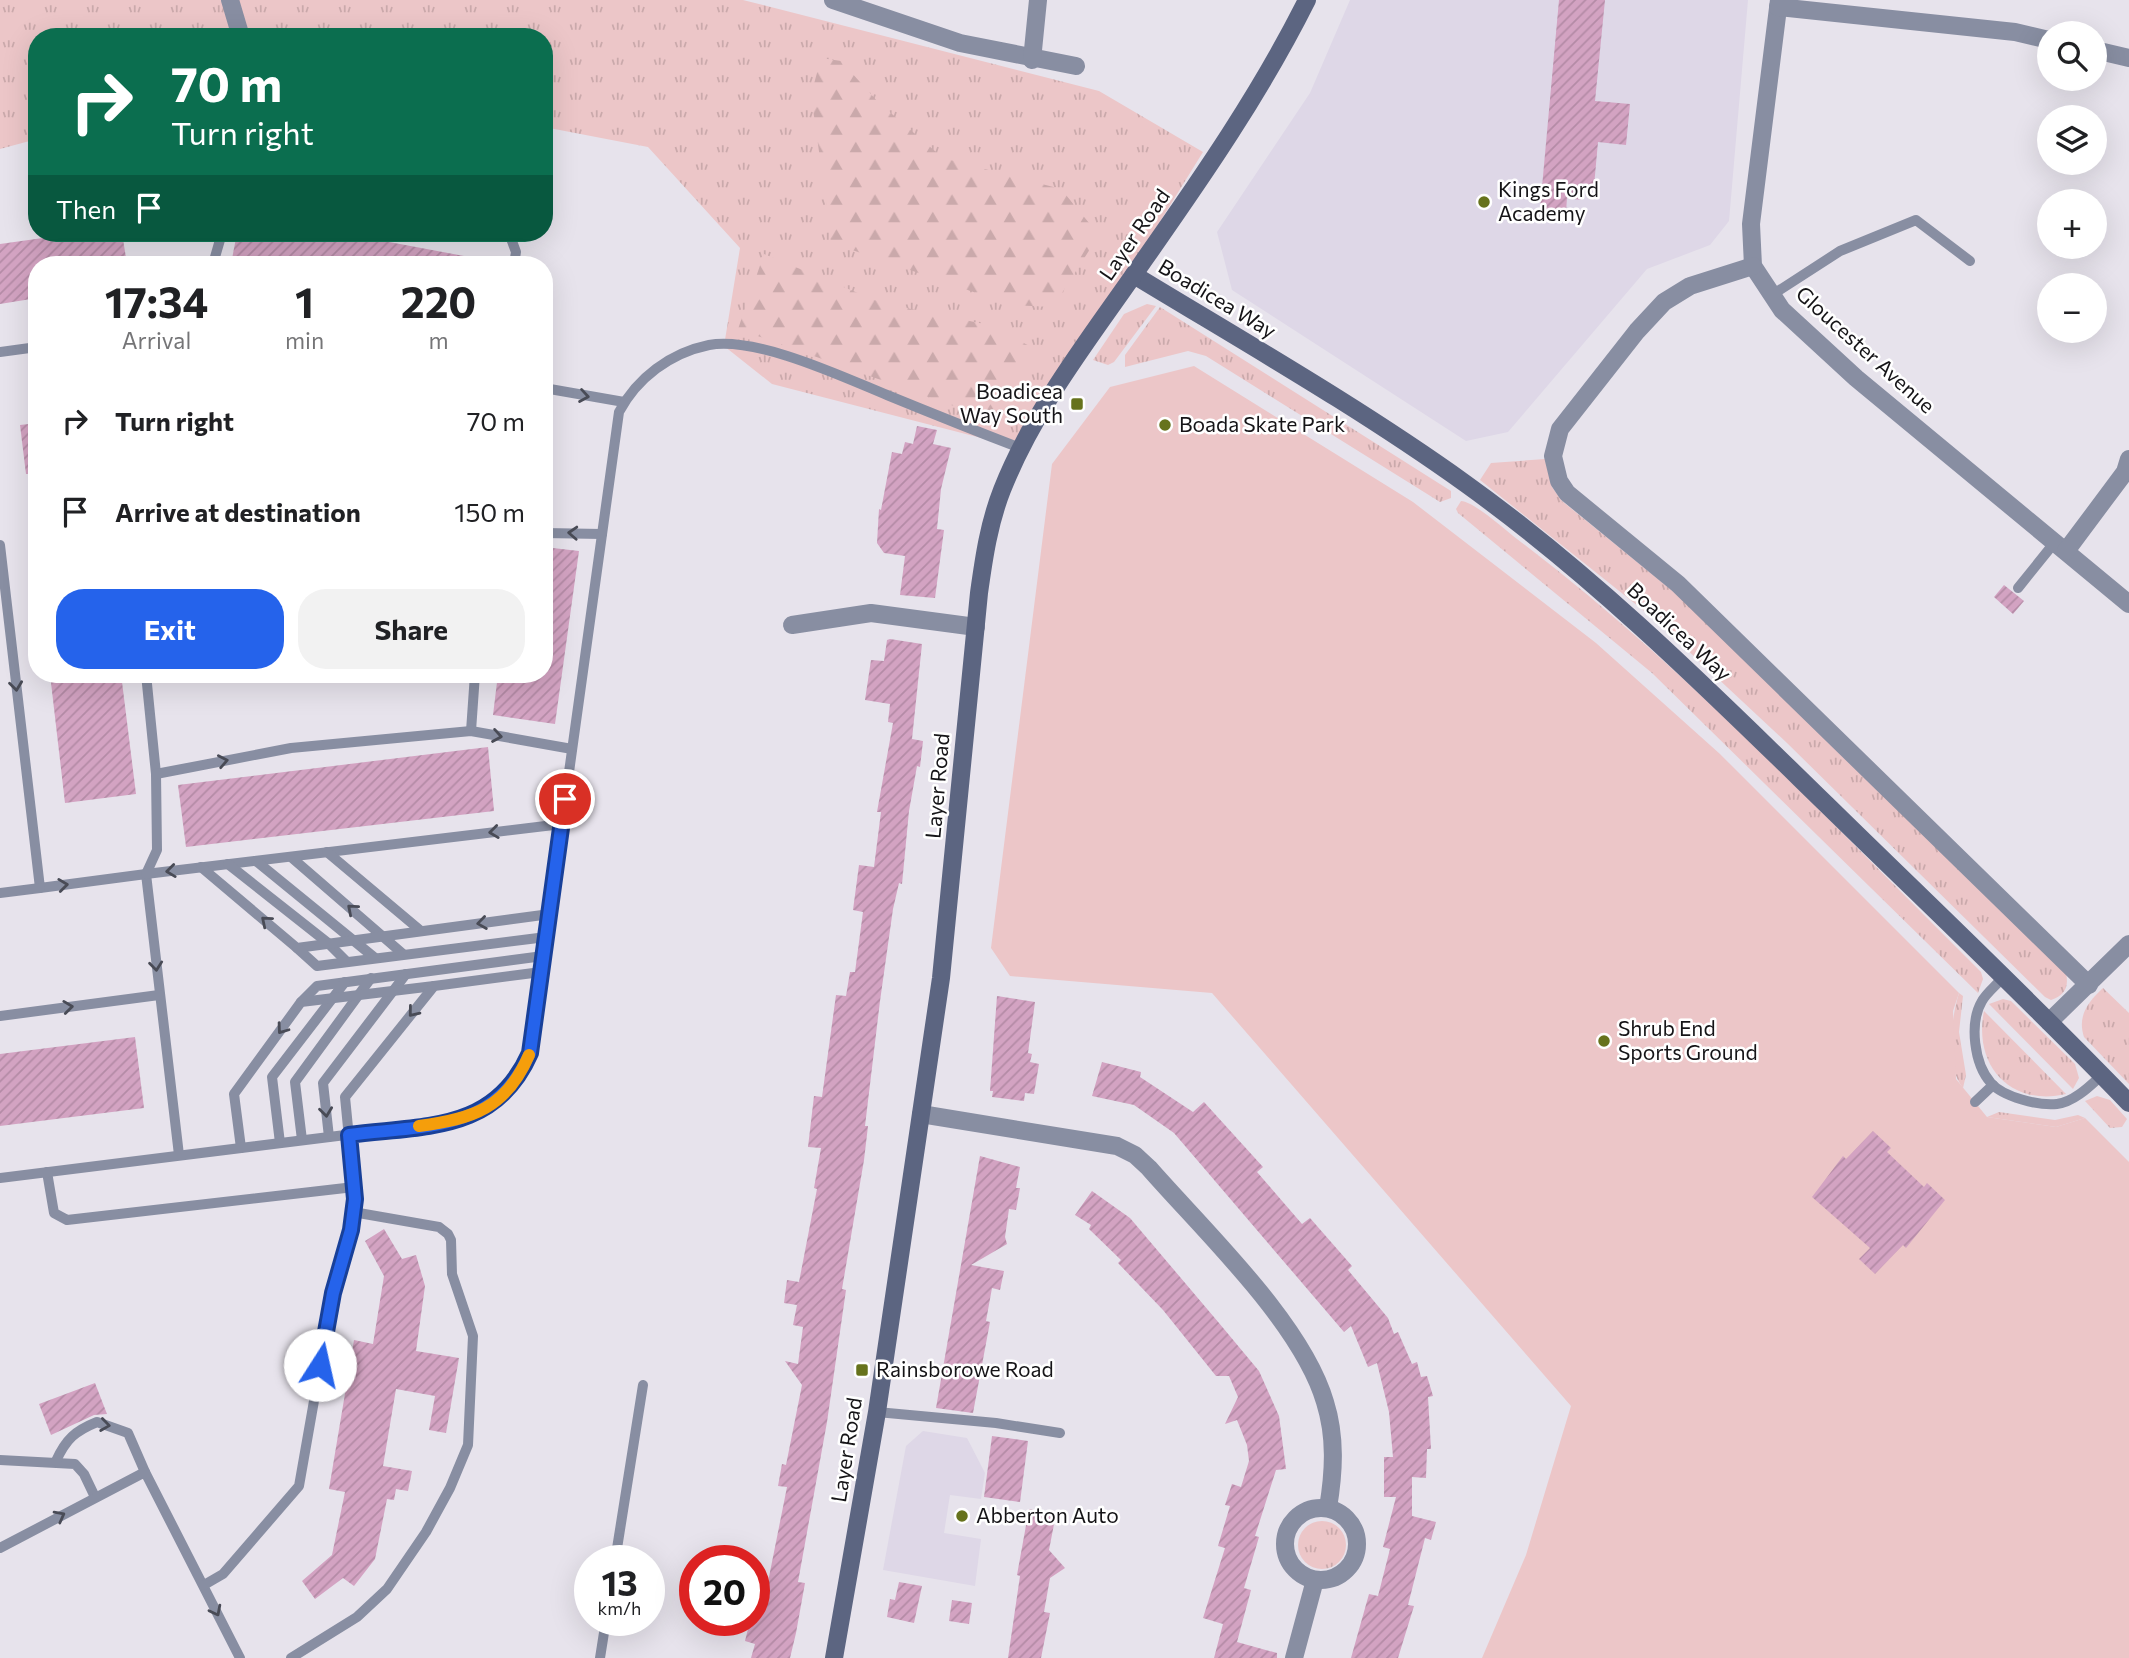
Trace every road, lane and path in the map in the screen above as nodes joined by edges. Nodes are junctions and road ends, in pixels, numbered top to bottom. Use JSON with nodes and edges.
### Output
{"nodes":[{"id":1,"x":230,"y":0,"type":"edge"},
{"id":2,"x":833,"y":0,"type":"edge"},
{"id":3,"x":1038,"y":0,"type":"edge"},
{"id":4,"x":1307,"y":0,"type":"edge"},
{"id":5,"x":1778,"y":3,"type":"edge"},
{"id":6,"x":238,"y":28,"type":"edge"},
{"id":7,"x":2037,"y":37,"type":"edge"},
{"id":8,"x":2107,"y":53,"type":"edge"},
{"id":9,"x":2129,"y":58,"type":"edge"},
{"id":10,"x":1032,"y":60,"type":"junction"},
{"id":11,"x":1076,"y":66,"type":"dead end"},
{"id":12,"x":1970,"y":261,"type":"dead end"},
{"id":13,"x":1753,"y":266,"type":"junction"},
{"id":14,"x":1134,"y":275,"type":"junction"},
{"id":15,"x":1772,"y":295,"type":"junction"},
{"id":16,"x":28,"y":348,"type":"edge"},
{"id":17,"x":0,"y":352,"type":"edge"},
{"id":18,"x":553,"y":390,"type":"edge"},
{"id":19,"x":624,"y":402,"type":"junction"},
{"id":20,"x":1020,"y":449,"type":"junction"},
{"id":21,"x":2129,"y":459,"type":"edge"},
{"id":22,"x":553,"y":533,"type":"edge"},
{"id":23,"x":602,"y":534,"type":"junction"},
{"id":24,"x":0,"y":545,"type":"edge"},
{"id":25,"x":2060,"y":547,"type":"junction"},
{"id":26,"x":2018,"y":588,"type":"dead end"},
{"id":27,"x":2129,"y":604,"type":"edge"},
{"id":28,"x":792,"y":625,"type":"dead end"},
{"id":29,"x":976,"y":627,"type":"junction"},
{"id":30,"x":6,"y":646,"type":"edge"},
{"id":31,"x":147,"y":683,"type":"edge"},
{"id":32,"x":474,"y":683,"type":"edge"},
{"id":33,"x":471,"y":732,"type":"junction"},
{"id":34,"x":572,"y":749,"type":"junction"},
{"id":35,"x":156,"y":774,"type":"junction"},
{"id":36,"x":562,"y":824,"type":"junction"},
{"id":37,"x":327,"y":852,"type":"junction"},
{"id":38,"x":291,"y":857,"type":"junction"},
{"id":39,"x":256,"y":861,"type":"junction"},
{"id":40,"x":228,"y":864,"type":"junction"},
{"id":41,"x":201,"y":867,"type":"junction"},
{"id":42,"x":146,"y":874,"type":"junction"},
{"id":43,"x":40,"y":888,"type":"junction"},
{"id":44,"x":0,"y":893,"type":"edge"},
{"id":45,"x":550,"y":914,"type":"junction"},
{"id":46,"x":421,"y":931,"type":"junction"},
{"id":47,"x":384,"y":936,"type":"junction"},
{"id":48,"x":546,"y":937,"type":"junction"},
{"id":49,"x":355,"y":940,"type":"junction"},
{"id":50,"x":328,"y":943,"type":"junction"},
{"id":51,"x":2129,"y":944,"type":"edge"},
{"id":52,"x":297,"y":948,"type":"junction"},
{"id":53,"x":403,"y":954,"type":"junction"},
{"id":54,"x":543,"y":956,"type":"junction"},
{"id":55,"x":375,"y":958,"type":"junction"},
{"id":56,"x":347,"y":962,"type":"junction"},
{"id":57,"x":541,"y":972,"type":"junction"},
{"id":58,"x":406,"y":974,"type":"junction"},
{"id":59,"x":2003,"y":977,"type":"junction"},
{"id":60,"x":371,"y":978,"type":"junction"},
{"id":61,"x":345,"y":982,"type":"junction"},
{"id":62,"x":2089,"y":985,"type":"junction"},
{"id":63,"x":434,"y":986,"type":"junction"},
{"id":64,"x":393,"y":991,"type":"junction"},
{"id":65,"x":159,"y":995,"type":"junction"},
{"id":66,"x":359,"y":995,"type":"junction"},
{"id":67,"x":332,"y":998,"type":"junction"},
{"id":68,"x":301,"y":1002,"type":"junction"},
{"id":69,"x":0,"y":1016,"type":"edge"},
{"id":70,"x":2049,"y":1021,"type":"junction"},
{"id":71,"x":2102,"y":1074,"type":"junction"},
{"id":72,"x":1993,"y":1085,"type":"junction"},
{"id":73,"x":1975,"y":1102,"type":"dead end"},
{"id":74,"x":2129,"y":1103,"type":"edge"},
{"id":75,"x":921,"y":1114,"type":"junction"},
{"id":76,"x":349,"y":1135,"type":"junction"},
{"id":77,"x":329,"y":1137,"type":"junction"},
{"id":78,"x":302,"y":1140,"type":"junction"},
{"id":79,"x":280,"y":1143,"type":"junction"},
{"id":80,"x":241,"y":1148,"type":"junction"},
{"id":81,"x":179,"y":1155,"type":"junction"},
{"id":82,"x":47,"y":1172,"type":"junction"},
{"id":83,"x":0,"y":1178,"type":"edge"},
{"id":84,"x":354,"y":1187,"type":"junction"},
{"id":85,"x":354,"y":1212,"type":"junction"},
{"id":86,"x":643,"y":1385,"type":"dead end"},
{"id":87,"x":877,"y":1412,"type":"junction"},
{"id":88,"x":1060,"y":1433,"type":"dead end"},
{"id":89,"x":0,"y":1460,"type":"edge"},
{"id":90,"x":56,"y":1461,"type":"junction"},
{"id":91,"x":145,"y":1472,"type":"junction"},
{"id":92,"x":95,"y":1497,"type":"junction"},
{"id":93,"x":1328,"y":1508,"type":"junction"},
{"id":94,"x":618,"y":1545,"type":"edge"},
{"id":95,"x":0,"y":1548,"type":"edge"},
{"id":96,"x":1315,"y":1580,"type":"junction"},
{"id":97,"x":204,"y":1585,"type":"junction"},
{"id":98,"x":603,"y":1636,"type":"edge"},
{"id":99,"x":240,"y":1658,"type":"edge"},
{"id":100,"x":291,"y":1658,"type":"edge"},
{"id":101,"x":600,"y":1658,"type":"edge"},
{"id":102,"x":834,"y":1658,"type":"edge"},
{"id":103,"x":1294,"y":1658,"type":"edge"}],
"edges":[{"from":1,"to":6,"type":"street"},
{"from":2,"to":10,"type":"street"},
{"from":3,"to":10,"type":"street"},
{"from":4,"to":14,"type":"main road","name":"Layer Road"},
{"from":5,"to":7,"type":"street"},
{"from":5,"to":13,"type":"street"},
{"from":8,"to":9,"type":"street"},
{"from":10,"to":11,"type":"street"},
{"from":12,"to":15,"type":"lane"},
{"from":13,"to":15,"type":"street","name":"Gloucester Avenue"},
{"from":13,"to":62,"type":"street","name":"Boadicea Way"},
{"from":14,"to":20,"type":"main road","name":"Layer Road"},
{"from":14,"to":59,"type":"main road","name":"Boadicea Way"},
{"from":15,"to":25,"type":"street","name":"Gloucester Avenue"},
{"from":16,"to":17,"type":"lane"},
{"from":18,"to":19,"type":"lane","one_way":true},
{"from":19,"to":20,"type":"lane"},
{"from":19,"to":23,"type":"lane"},
{"from":20,"to":29,"type":"main road","name":"Layer Road"},
{"from":21,"to":25,"type":"street"},
{"from":23,"to":22,"type":"lane","one_way":true},
{"from":23,"to":34,"type":"lane"},
{"from":24,"to":30,"type":"lane"},
{"from":25,"to":26,"type":"lane"},
{"from":25,"to":27,"type":"street","name":"Gloucester Avenue"},
{"from":28,"to":29,"type":"street"},
{"from":29,"to":75,"type":"main road","name":"Layer Road"},
{"from":30,"to":43,"type":"lane","one_way":true},
{"from":31,"to":35,"type":"lane"},
{"from":32,"to":33,"type":"lane"},
{"from":33,"to":34,"type":"lane","one_way":true},
{"from":35,"to":33,"type":"lane","one_way":true},
{"from":34,"to":36,"type":"lane"},
{"from":35,"to":42,"type":"lane"},
{"from":36,"to":37,"type":"lane","one_way":true},
{"from":36,"to":45,"type":"lane"},
{"from":37,"to":38,"type":"lane"},
{"from":37,"to":46,"type":"lane"},
{"from":38,"to":39,"type":"lane"},
{"from":47,"to":38,"type":"lane","one_way":true},
{"from":39,"to":40,"type":"lane"},
{"from":39,"to":49,"type":"lane"},
{"from":40,"to":41,"type":"lane"},
{"from":40,"to":50,"type":"lane"},
{"from":41,"to":42,"type":"lane","one_way":true},
{"from":52,"to":41,"type":"lane","one_way":true},
{"from":43,"to":42,"type":"lane","one_way":true},
{"from":42,"to":65,"type":"lane","one_way":true},
{"from":43,"to":44,"type":"lane"},
{"from":45,"to":46,"type":"lane","one_way":true},
{"from":45,"to":48,"type":"lane"},
{"from":46,"to":47,"type":"lane"},
{"from":47,"to":49,"type":"lane"},
{"from":47,"to":53,"type":"lane"},
{"from":48,"to":53,"type":"lane"},
{"from":48,"to":54,"type":"lane"},
{"from":49,"to":50,"type":"lane"},
{"from":49,"to":55,"type":"lane"},
{"from":50,"to":52,"type":"lane"},
{"from":50,"to":56,"type":"lane"},
{"from":51,"to":62,"type":"street"},
{"from":52,"to":56,"type":"lane"},
{"from":53,"to":55,"type":"lane"},
{"from":54,"to":57,"type":"lane"},
{"from":54,"to":58,"type":"lane"},
{"from":55,"to":56,"type":"lane"},
{"from":57,"to":63,"type":"lane"},
{"from":57,"to":76,"type":"lane"},
{"from":58,"to":60,"type":"lane"},
{"from":58,"to":64,"type":"lane"},
{"from":59,"to":70,"type":"main road","name":"Boadicea Way"},
{"from":59,"to":72,"type":"lane"},
{"from":60,"to":61,"type":"lane"},
{"from":60,"to":66,"type":"lane"},
{"from":61,"to":67,"type":"lane"},
{"from":61,"to":68,"type":"lane"},
{"from":62,"to":70,"type":"street"},
{"from":63,"to":64,"type":"lane"},
{"from":63,"to":76,"type":"lane","one_way":true},
{"from":64,"to":66,"type":"lane"},
{"from":64,"to":77,"type":"lane","one_way":true},
{"from":69,"to":65,"type":"lane","one_way":true},
{"from":65,"to":81,"type":"lane"},
{"from":66,"to":67,"type":"lane"},
{"from":66,"to":78,"type":"lane"},
{"from":67,"to":68,"type":"lane"},
{"from":67,"to":79,"type":"lane"},
{"from":68,"to":80,"type":"lane","one_way":true},
{"from":70,"to":71,"type":"main road","name":"Boadicea Way"},
{"from":71,"to":72,"type":"lane"},
{"from":71,"to":74,"type":"main road","name":"Boadicea Way"},
{"from":72,"to":73,"type":"lane"},
{"from":75,"to":87,"type":"main road","name":"Layer Road"},
{"from":75,"to":93,"type":"street"},
{"from":76,"to":77,"type":"lane"},
{"from":76,"to":84,"type":"lane"},
{"from":77,"to":78,"type":"lane"},
{"from":78,"to":79,"type":"lane"},
{"from":79,"to":80,"type":"lane"},
{"from":80,"to":81,"type":"lane"},
{"from":81,"to":82,"type":"lane"},
{"from":82,"to":83,"type":"lane"},
{"from":82,"to":84,"type":"lane"},
{"from":84,"to":85,"type":"lane"},
{"from":85,"to":97,"type":"lane"},
{"from":85,"to":100,"type":"lane"},
{"from":86,"to":94,"type":"lane"},
{"from":87,"to":88,"type":"lane"},
{"from":87,"to":102,"type":"main road","name":"Layer Road"},
{"from":89,"to":90,"type":"lane"},
{"from":90,"to":91,"type":"lane","one_way":true},
{"from":90,"to":92,"type":"lane"},
{"from":91,"to":92,"type":"lane"},
{"from":91,"to":97,"type":"lane"},
{"from":95,"to":92,"type":"lane","one_way":true},
{"from":93,"to":96,"type":"street"},
{"from":93,"to":96,"type":"street"},
{"from":96,"to":103,"type":"street"},
{"from":97,"to":99,"type":"lane","one_way":true},
{"from":98,"to":101,"type":"lane"}]}
